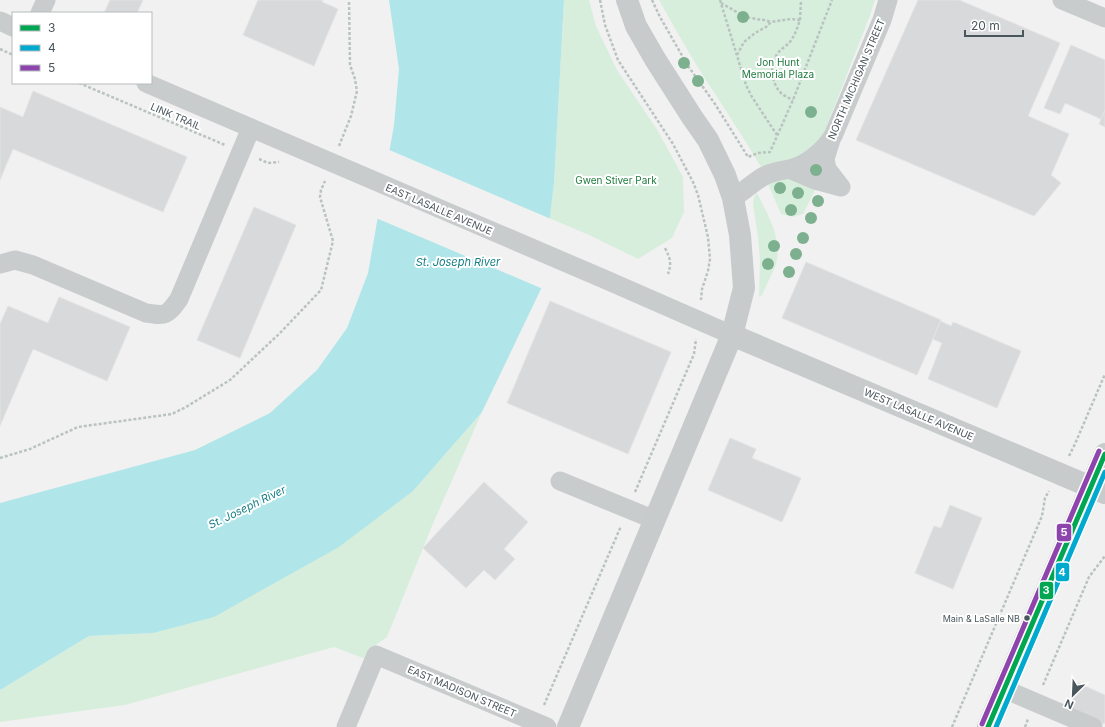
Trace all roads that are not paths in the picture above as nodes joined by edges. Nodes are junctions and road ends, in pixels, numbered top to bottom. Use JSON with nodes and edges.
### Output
{"nodes":[{"id":1,"x":46,"y":0,"type":"edge"},
{"id":2,"x":627,"y":0,"type":"edge"},
{"id":3,"x":888,"y":0,"type":"edge"},
{"id":4,"x":1062,"y":0,"type":"edge"},
{"id":5,"x":1101,"y":11,"type":"edge"},
{"id":6,"x":40,"y":12,"type":"edge"},
{"id":7,"x":0,"y":21,"type":"edge"},
{"id":8,"x":12,"y":27,"type":"edge"},
{"id":9,"x":148,"y":84,"type":"edge"},
{"id":10,"x":251,"y":128,"type":"junction"},
{"id":11,"x":833,"y":136,"type":"junction"},
{"id":12,"x":790,"y":169,"type":"junction"},
{"id":13,"x":734,"y":198,"type":"junction"},
{"id":14,"x":0,"y":264,"type":"edge"},
{"id":15,"x":732,"y":335,"type":"junction"},
{"id":16,"x":1105,"y":454,"type":"edge"},
{"id":17,"x":560,"y":481,"type":"dead end"},
{"id":18,"x":1098,"y":490,"type":"edge"},
{"id":19,"x":655,"y":520,"type":"junction"},
{"id":20,"x":1004,"y":689,"type":"junction"},
{"id":21,"x":346,"y":727,"type":"edge"},
{"id":22,"x":547,"y":727,"type":"edge"},
{"id":23,"x":568,"y":727,"type":"edge"},
{"id":24,"x":988,"y":727,"type":"edge"},
{"id":25,"x":1093,"y":727,"type":"edge"}],
"edges":[{"from":1,"to":6,"type":"street"},
{"from":2,"to":13,"type":"main road"},
{"from":3,"to":11,"type":"street","name":"NORTH MICHIGAN STREET"},
{"from":4,"to":5,"type":"street"},
{"from":7,"to":8,"type":"street"},
{"from":9,"to":10,"type":"street","name":"EAST LASALLE AVENUE"},
{"from":10,"to":14,"type":"street"},
{"from":10,"to":15,"type":"street","name":"EAST LASALLE AVENUE"},
{"from":11,"to":12,"type":"street","name":"NORTH MICHIGAN STREET"},
{"from":11,"to":12,"type":"street"},
{"from":12,"to":13,"type":"street","name":"NORTH MICHIGAN STREET"},
{"from":13,"to":15,"type":"main road"},
{"from":15,"to":18,"type":"main road","name":"WEST LASALLE AVENUE"},
{"from":15,"to":19,"type":"main road"},
{"from":16,"to":18,"type":"main road"},
{"from":17,"to":19,"type":"street"},
{"from":18,"to":20,"type":"main road"},
{"from":19,"to":23,"type":"main road"},
{"from":20,"to":24,"type":"main road"},
{"from":20,"to":25,"type":"street"},
{"from":21,"to":22,"type":"street","name":"EAST MADISON STREET"}]}
